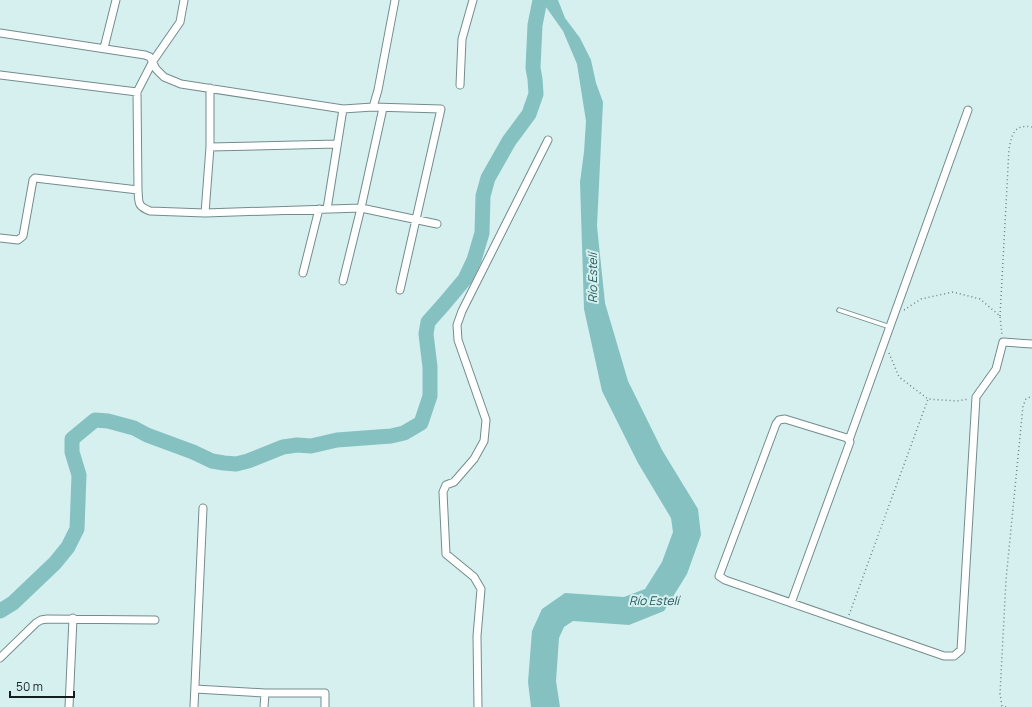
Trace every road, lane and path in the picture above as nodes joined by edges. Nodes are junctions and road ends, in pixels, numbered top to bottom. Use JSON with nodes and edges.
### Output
{"nodes":[{"id":1,"x":116,"y":0,"type":"edge"},
{"id":2,"x":184,"y":0,"type":"edge"},
{"id":3,"x":395,"y":0,"type":"edge"},
{"id":4,"x":472,"y":0,"type":"edge"},
{"id":5,"x":0,"y":33,"type":"edge"},
{"id":6,"x":104,"y":48,"type":"junction"},
{"id":7,"x":153,"y":61,"type":"junction"},
{"id":8,"x":0,"y":75,"type":"edge"},
{"id":9,"x":460,"y":85,"type":"dead end"},
{"id":10,"x":210,"y":88,"type":"junction"},
{"id":11,"x":137,"y":92,"type":"junction"},
{"id":12,"x":373,"y":107,"type":"junction"},
{"id":13,"x":383,"y":108,"type":"junction"},
{"id":14,"x":343,"y":109,"type":"junction"},
{"id":15,"x":968,"y":110,"type":"dead end"},
{"id":16,"x":1032,"y":127,"type":"edge"},
{"id":17,"x":548,"y":140,"type":"dead end"},
{"id":18,"x":337,"y":144,"type":"junction"},
{"id":19,"x":210,"y":147,"type":"junction"},
{"id":20,"x":138,"y":190,"type":"junction"},
{"id":21,"x":361,"y":208,"type":"junction"},
{"id":22,"x":319,"y":209,"type":"junction"},
{"id":23,"x":327,"y":209,"type":"junction"},
{"id":24,"x":205,"y":213,"type":"junction"},
{"id":25,"x":417,"y":220,"type":"junction"},
{"id":26,"x":437,"y":224,"type":"dead end"},
{"id":27,"x":0,"y":238,"type":"edge"},
{"id":28,"x":303,"y":273,"type":"dead end"},
{"id":29,"x":343,"y":281,"type":"dead end"},
{"id":30,"x":400,"y":290,"type":"dead end"},
{"id":31,"x":839,"y":310,"type":"dead end"},
{"id":32,"x":900,"y":312,"type":"dead end"},
{"id":33,"x":1000,"y":316,"type":"junction"},
{"id":34,"x":890,"y":327,"type":"junction"},
{"id":35,"x":1003,"y":342,"type":"junction"},
{"id":36,"x":1032,"y":344,"type":"edge"},
{"id":37,"x":888,"y":348,"type":"dead end"},
{"id":38,"x":1032,"y":396,"type":"edge"},
{"id":39,"x":976,"y":397,"type":"junction"},
{"id":40,"x":928,"y":399,"type":"junction"},
{"id":41,"x":849,"y":440,"type":"junction"},
{"id":42,"x":202,"y":508,"type":"dead end"},
{"id":43,"x":791,"y":603,"type":"junction"},
{"id":44,"x":73,"y":618,"type":"junction"},
{"id":45,"x":155,"y":620,"type":"dead end"},
{"id":46,"x":847,"y":622,"type":"junction"},
{"id":47,"x":0,"y":658,"type":"edge"},
{"id":48,"x":195,"y":689,"type":"junction"},
{"id":49,"x":264,"y":692,"type":"junction"},
{"id":50,"x":69,"y":707,"type":"edge"},
{"id":51,"x":194,"y":707,"type":"edge"},
{"id":52,"x":264,"y":707,"type":"edge"},
{"id":53,"x":325,"y":707,"type":"edge"},
{"id":54,"x":478,"y":707,"type":"edge"},
{"id":55,"x":1006,"y":707,"type":"edge"}],
"edges":[{"from":1,"to":6,"type":"street"},
{"from":2,"to":7,"type":"street"},
{"from":3,"to":12,"type":"street"},
{"from":4,"to":9,"type":"street"},
{"from":5,"to":6,"type":"street"},
{"from":6,"to":7,"type":"street"},
{"from":7,"to":10,"type":"street"},
{"from":7,"to":11,"type":"street"},
{"from":8,"to":11,"type":"street"},
{"from":10,"to":14,"type":"street"},
{"from":10,"to":19,"type":"street"},
{"from":11,"to":20,"type":"street"},
{"from":12,"to":13,"type":"street"},
{"from":12,"to":14,"type":"street"},
{"from":13,"to":21,"type":"street"},
{"from":13,"to":25,"type":"street"},
{"from":14,"to":18,"type":"street"},
{"from":15,"to":34,"type":"street"},
{"from":16,"to":33,"type":"path"},
{"from":17,"to":54,"type":"street"},
{"from":18,"to":19,"type":"street"},
{"from":18,"to":23,"type":"street"},
{"from":19,"to":24,"type":"street"},
{"from":20,"to":24,"type":"street"},
{"from":20,"to":27,"type":"street"},
{"from":21,"to":23,"type":"street"},
{"from":21,"to":25,"type":"street"},
{"from":21,"to":29,"type":"street"},
{"from":22,"to":23,"type":"street"},
{"from":22,"to":24,"type":"street"},
{"from":22,"to":28,"type":"street"},
{"from":25,"to":26,"type":"street"},
{"from":25,"to":30,"type":"street"},
{"from":31,"to":34,"type":"lane"},
{"from":32,"to":33,"type":"path"},
{"from":33,"to":35,"type":"path"},
{"from":34,"to":41,"type":"street"},
{"from":35,"to":36,"type":"street"},
{"from":35,"to":39,"type":"street"},
{"from":37,"to":40,"type":"path"},
{"from":38,"to":55,"type":"path"},
{"from":39,"to":40,"type":"path"},
{"from":39,"to":46,"type":"street"},
{"from":40,"to":46,"type":"path"},
{"from":41,"to":43,"type":"street"},
{"from":41,"to":43,"type":"street"},
{"from":42,"to":48,"type":"street"},
{"from":43,"to":46,"type":"street"},
{"from":44,"to":45,"type":"street"},
{"from":44,"to":47,"type":"street"},
{"from":44,"to":50,"type":"street"},
{"from":48,"to":49,"type":"street"},
{"from":48,"to":51,"type":"street"},
{"from":49,"to":52,"type":"street"},
{"from":49,"to":53,"type":"street"}]}
